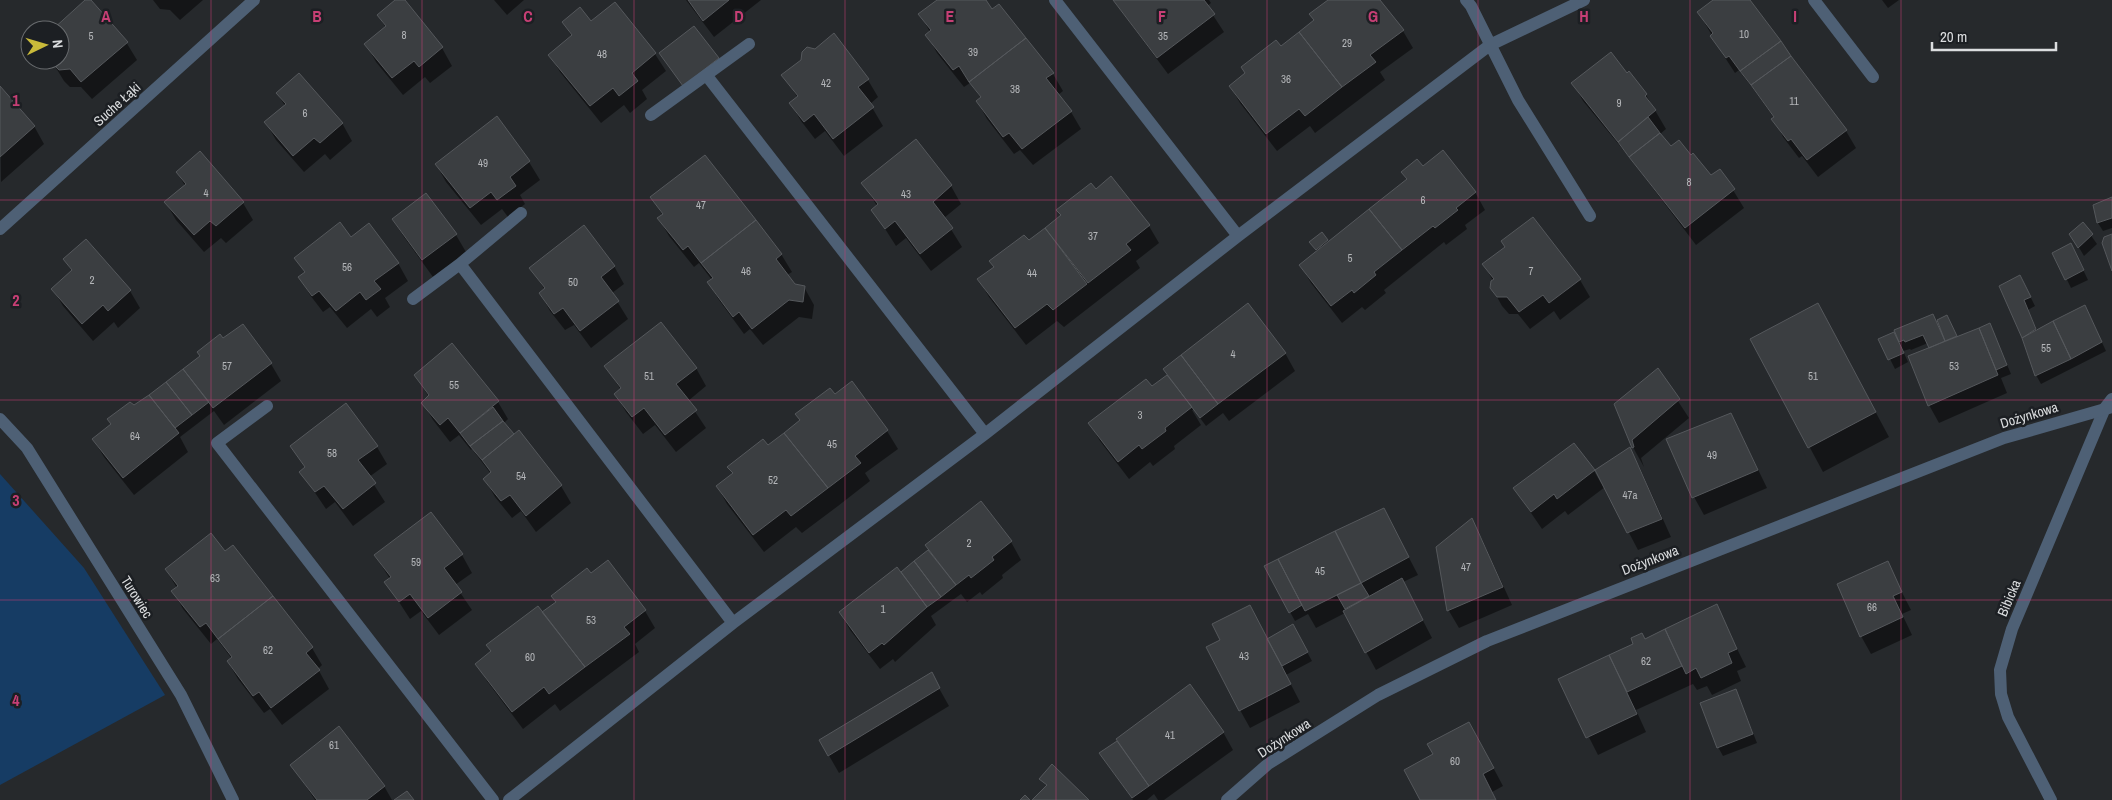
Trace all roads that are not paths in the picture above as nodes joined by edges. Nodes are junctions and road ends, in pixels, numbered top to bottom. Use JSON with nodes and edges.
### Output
{"nodes":[{"id":1,"x":254,"y":0,"type":"edge"},
{"id":2,"x":1055,"y":0,"type":"edge"},
{"id":3,"x":1466,"y":0,"type":"edge"},
{"id":4,"x":1584,"y":0,"type":"edge"},
{"id":5,"x":1814,"y":0,"type":"edge"},
{"id":6,"x":749,"y":44,"type":"dead end"},
{"id":7,"x":1490,"y":44,"type":"junction"},
{"id":8,"x":707,"y":76,"type":"junction"},
{"id":9,"x":1872,"y":77,"type":"dead end"},
{"id":10,"x":652,"y":115,"type":"dead end"},
{"id":11,"x":520,"y":213,"type":"dead end"},
{"id":12,"x":1590,"y":216,"type":"dead end"},
{"id":13,"x":0,"y":229,"type":"edge"},
{"id":14,"x":1238,"y":236,"type":"junction"},
{"id":15,"x":460,"y":264,"type":"junction"},
{"id":16,"x":413,"y":299,"type":"dead end"},
{"id":17,"x":2110,"y":405,"type":"edge"},
{"id":18,"x":266,"y":406,"type":"dead end"},
{"id":19,"x":0,"y":419,"type":"edge"},
{"id":20,"x":986,"y":434,"type":"junction"},
{"id":21,"x":733,"y":623,"type":"junction"},
{"id":22,"x":232,"y":800,"type":"edge"},
{"id":23,"x":493,"y":800,"type":"edge"},
{"id":24,"x":509,"y":800,"type":"edge"},
{"id":25,"x":1228,"y":800,"type":"edge"},
{"id":26,"x":2051,"y":800,"type":"edge"}],
"edges":[{"from":1,"to":13,"type":"street","name":"Suche Łąki"},
{"from":2,"to":14,"type":"street"},
{"from":3,"to":7,"type":"street"},
{"from":4,"to":7,"type":"street"},
{"from":5,"to":9,"type":"street"},
{"from":6,"to":8,"type":"street"},
{"from":7,"to":12,"type":"street"},
{"from":7,"to":14,"type":"street"},
{"from":8,"to":10,"type":"street"},
{"from":8,"to":20,"type":"street"},
{"from":11,"to":15,"type":"street"},
{"from":14,"to":20,"type":"street"},
{"from":15,"to":16,"type":"street"},
{"from":15,"to":21,"type":"street"},
{"from":17,"to":25,"type":"street","name":"Dożynkowa"},
{"from":17,"to":26,"type":"street","name":"Bibicka"},
{"from":18,"to":23,"type":"street"},
{"from":19,"to":22,"type":"street","name":"Turowiec"},
{"from":20,"to":21,"type":"street"},
{"from":21,"to":24,"type":"street"}]}
